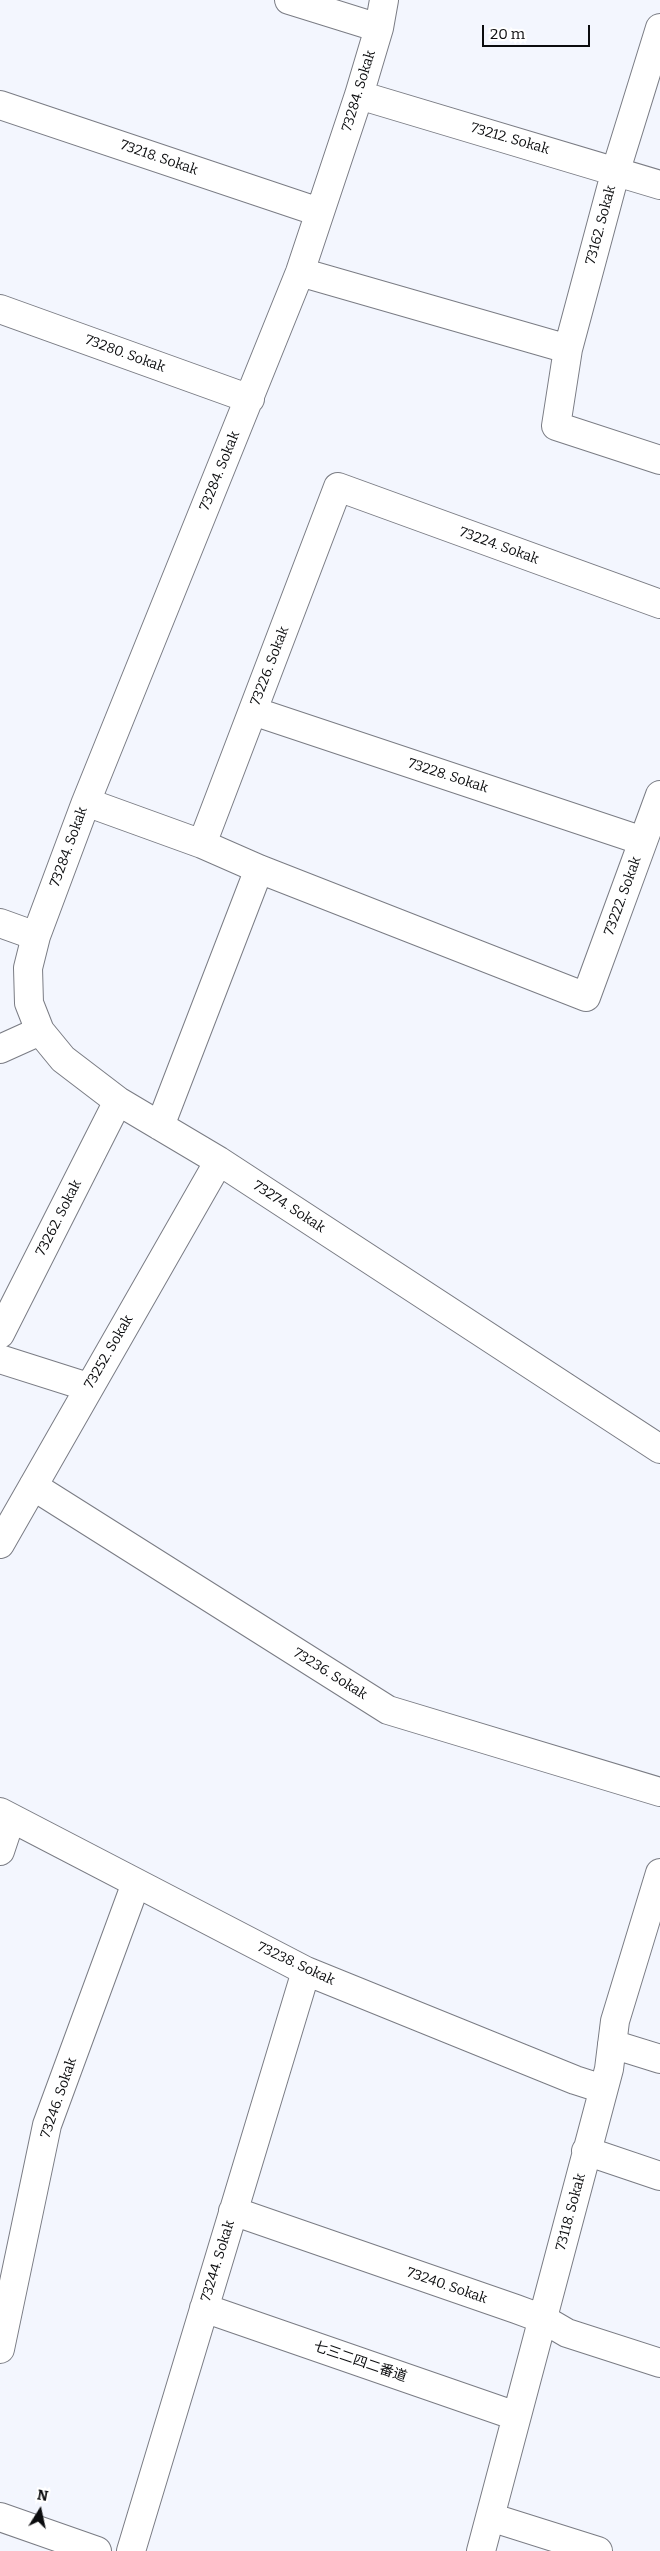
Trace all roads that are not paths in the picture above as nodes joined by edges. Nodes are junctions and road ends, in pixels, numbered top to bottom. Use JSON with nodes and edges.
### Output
{"nodes":[{"id":1,"x":289,"y":0,"type":"edge"},
{"id":2,"x":384,"y":0,"type":"edge"},
{"id":3,"x":378,"y":28,"type":"junction"},
{"id":4,"x":660,"y":28,"type":"edge"},
{"id":5,"x":359,"y":94,"type":"junction"},
{"id":6,"x":0,"y":104,"type":"edge"},
{"id":7,"x":616,"y":170,"type":"junction"},
{"id":8,"x":660,"y":184,"type":"edge"},
{"id":9,"x":319,"y":212,"type":"junction"},
{"id":10,"x":300,"y":272,"type":"junction"},
{"id":11,"x":0,"y":309,"type":"edge"},
{"id":12,"x":568,"y":350,"type":"junction"},
{"id":13,"x":250,"y":399,"type":"junction"},
{"id":14,"x":660,"y":460,"type":"edge"},
{"id":15,"x":338,"y":487,"type":"joint"},
{"id":16,"x":660,"y":604,"type":"edge"},
{"id":17,"x":253,"y":711,"type":"junction"},
{"id":18,"x":660,"y":795,"type":"edge"},
{"id":19,"x":86,"y":802,"type":"junction"},
{"id":20,"x":643,"y":841,"type":"junction"},
{"id":21,"x":202,"y":844,"type":"junction"},
{"id":22,"x":259,"y":869,"type":"junction"},
{"id":23,"x":0,"y":923,"type":"edge"},
{"id":24,"x":36,"y":936,"type":"junction"},
{"id":25,"x":40,"y":1031,"type":"junction"},
{"id":26,"x":0,"y":1050,"type":"edge"},
{"id":27,"x":118,"y":1101,"type":"junction"},
{"id":28,"x":160,"y":1126,"type":"junction"},
{"id":29,"x":218,"y":1161,"type":"junction"},
{"id":30,"x":0,"y":1334,"type":"edge"},
{"id":31,"x":0,"y":1359,"type":"edge"},
{"id":32,"x":88,"y":1387,"type":"junction"},
{"id":33,"x":660,"y":1449,"type":"edge"},
{"id":34,"x":32,"y":1486,"type":"junction"},
{"id":35,"x":0,"y":1544,"type":"edge"},
{"id":36,"x":660,"y":1792,"type":"edge"},
{"id":37,"x":6,"y":1815,"type":"edge"},
{"id":38,"x":0,"y":1852,"type":"edge"},
{"id":39,"x":660,"y":1873,"type":"edge"},
{"id":40,"x":136,"y":1883,"type":"junction"},
{"id":41,"x":306,"y":1971,"type":"junction"},
{"id":42,"x":612,"y":2044,"type":"junction"},
{"id":43,"x":660,"y":2059,"type":"edge"},
{"id":44,"x":603,"y":2089,"type":"junction"},
{"id":45,"x":586,"y":2151,"type":"junction"},
{"id":46,"x":660,"y":2176,"type":"edge"},
{"id":47,"x":233,"y":2212,"type":"junction"},
{"id":48,"x":204,"y":2308,"type":"junction"},
{"id":49,"x":543,"y":2319,"type":"junction"},
{"id":50,"x":0,"y":2349,"type":"edge"},
{"id":51,"x":660,"y":2363,"type":"edge"},
{"id":52,"x":516,"y":2416,"type":"junction"},
{"id":53,"x":0,"y":2517,"type":"edge"},
{"id":54,"x":490,"y":2517,"type":"junction"},
{"id":55,"x":97,"y":2551,"type":"edge"},
{"id":56,"x":131,"y":2551,"type":"edge"},
{"id":57,"x":481,"y":2551,"type":"edge"},
{"id":58,"x":598,"y":2551,"type":"edge"}],
"edges":[{"from":1,"to":3,"type":"street"},
{"from":2,"to":3,"type":"street","name":"73284. Sokak"},
{"from":3,"to":5,"type":"street","name":"73284. Sokak"},
{"from":4,"to":7,"type":"street","name":"73162. Sokak"},
{"from":5,"to":7,"type":"street","name":"73212. Sokak"},
{"from":5,"to":9,"type":"street","name":"73284. Sokak"},
{"from":6,"to":9,"type":"street","name":"73218. Sokak"},
{"from":7,"to":8,"type":"street","name":"73212. Sokak"},
{"from":7,"to":12,"type":"street","name":"73162. Sokak"},
{"from":9,"to":10,"type":"street","name":"73284. Sokak"},
{"from":10,"to":12,"type":"street"},
{"from":10,"to":13,"type":"street","name":"73284. Sokak"},
{"from":11,"to":13,"type":"street","name":"73280. Sokak"},
{"from":12,"to":14,"type":"street","name":"73162. Sokak"},
{"from":13,"to":19,"type":"street","name":"73284. Sokak"},
{"from":15,"to":16,"type":"street","name":"73224. Sokak"},
{"from":15,"to":17,"type":"street","name":"73226. Sokak"},
{"from":17,"to":20,"type":"street","name":"73228. Sokak"},
{"from":17,"to":21,"type":"street","name":"73226. Sokak"},
{"from":18,"to":20,"type":"street","name":"73222. Sokak"},
{"from":19,"to":21,"type":"street"},
{"from":19,"to":24,"type":"street","name":"73284. Sokak"},
{"from":20,"to":22,"type":"street","name":"73222. Sokak"},
{"from":21,"to":22,"type":"street"},
{"from":22,"to":28,"type":"street"},
{"from":23,"to":24,"type":"street"},
{"from":24,"to":25,"type":"street","name":"73274. Sokak"},
{"from":25,"to":26,"type":"street"},
{"from":25,"to":27,"type":"street","name":"73274. Sokak"},
{"from":27,"to":28,"type":"street","name":"73274. Sokak"},
{"from":27,"to":30,"type":"street","name":"73262. Sokak"},
{"from":28,"to":29,"type":"street","name":"73274. Sokak"},
{"from":29,"to":32,"type":"street","name":"73252. Sokak"},
{"from":29,"to":33,"type":"street","name":"73274. Sokak"},
{"from":31,"to":32,"type":"street"},
{"from":32,"to":34,"type":"street","name":"73252. Sokak"},
{"from":34,"to":35,"type":"street","name":"73252. Sokak"},
{"from":34,"to":36,"type":"street","name":"73236. Sokak"},
{"from":37,"to":38,"type":"street"},
{"from":37,"to":40,"type":"street","name":"73238. Sokak"},
{"from":39,"to":42,"type":"street","name":"73118. Sokak"},
{"from":40,"to":41,"type":"street","name":"73238. Sokak"},
{"from":40,"to":50,"type":"street","name":"73246. Sokak"},
{"from":41,"to":44,"type":"street","name":"73238. Sokak"},
{"from":41,"to":47,"type":"street","name":"73244. Sokak"},
{"from":42,"to":43,"type":"street"},
{"from":42,"to":44,"type":"street","name":"73118. Sokak"},
{"from":44,"to":45,"type":"street","name":"73118. Sokak"},
{"from":45,"to":46,"type":"street"},
{"from":45,"to":49,"type":"street","name":"73118. Sokak"},
{"from":47,"to":48,"type":"street","name":"73244. Sokak"},
{"from":47,"to":49,"type":"street","name":"73240. Sokak"},
{"from":48,"to":52,"type":"street","name":"七三二四二番道"},
{"from":48,"to":56,"type":"street","name":"73244. Sokak"},
{"from":49,"to":51,"type":"street","name":"73240. Sokak"},
{"from":49,"to":52,"type":"street","name":"73118. Sokak"},
{"from":52,"to":54,"type":"street","name":"73118. Sokak"},
{"from":53,"to":55,"type":"street"},
{"from":54,"to":57,"type":"street","name":"73118. Sokak"},
{"from":54,"to":58,"type":"street"}]}
